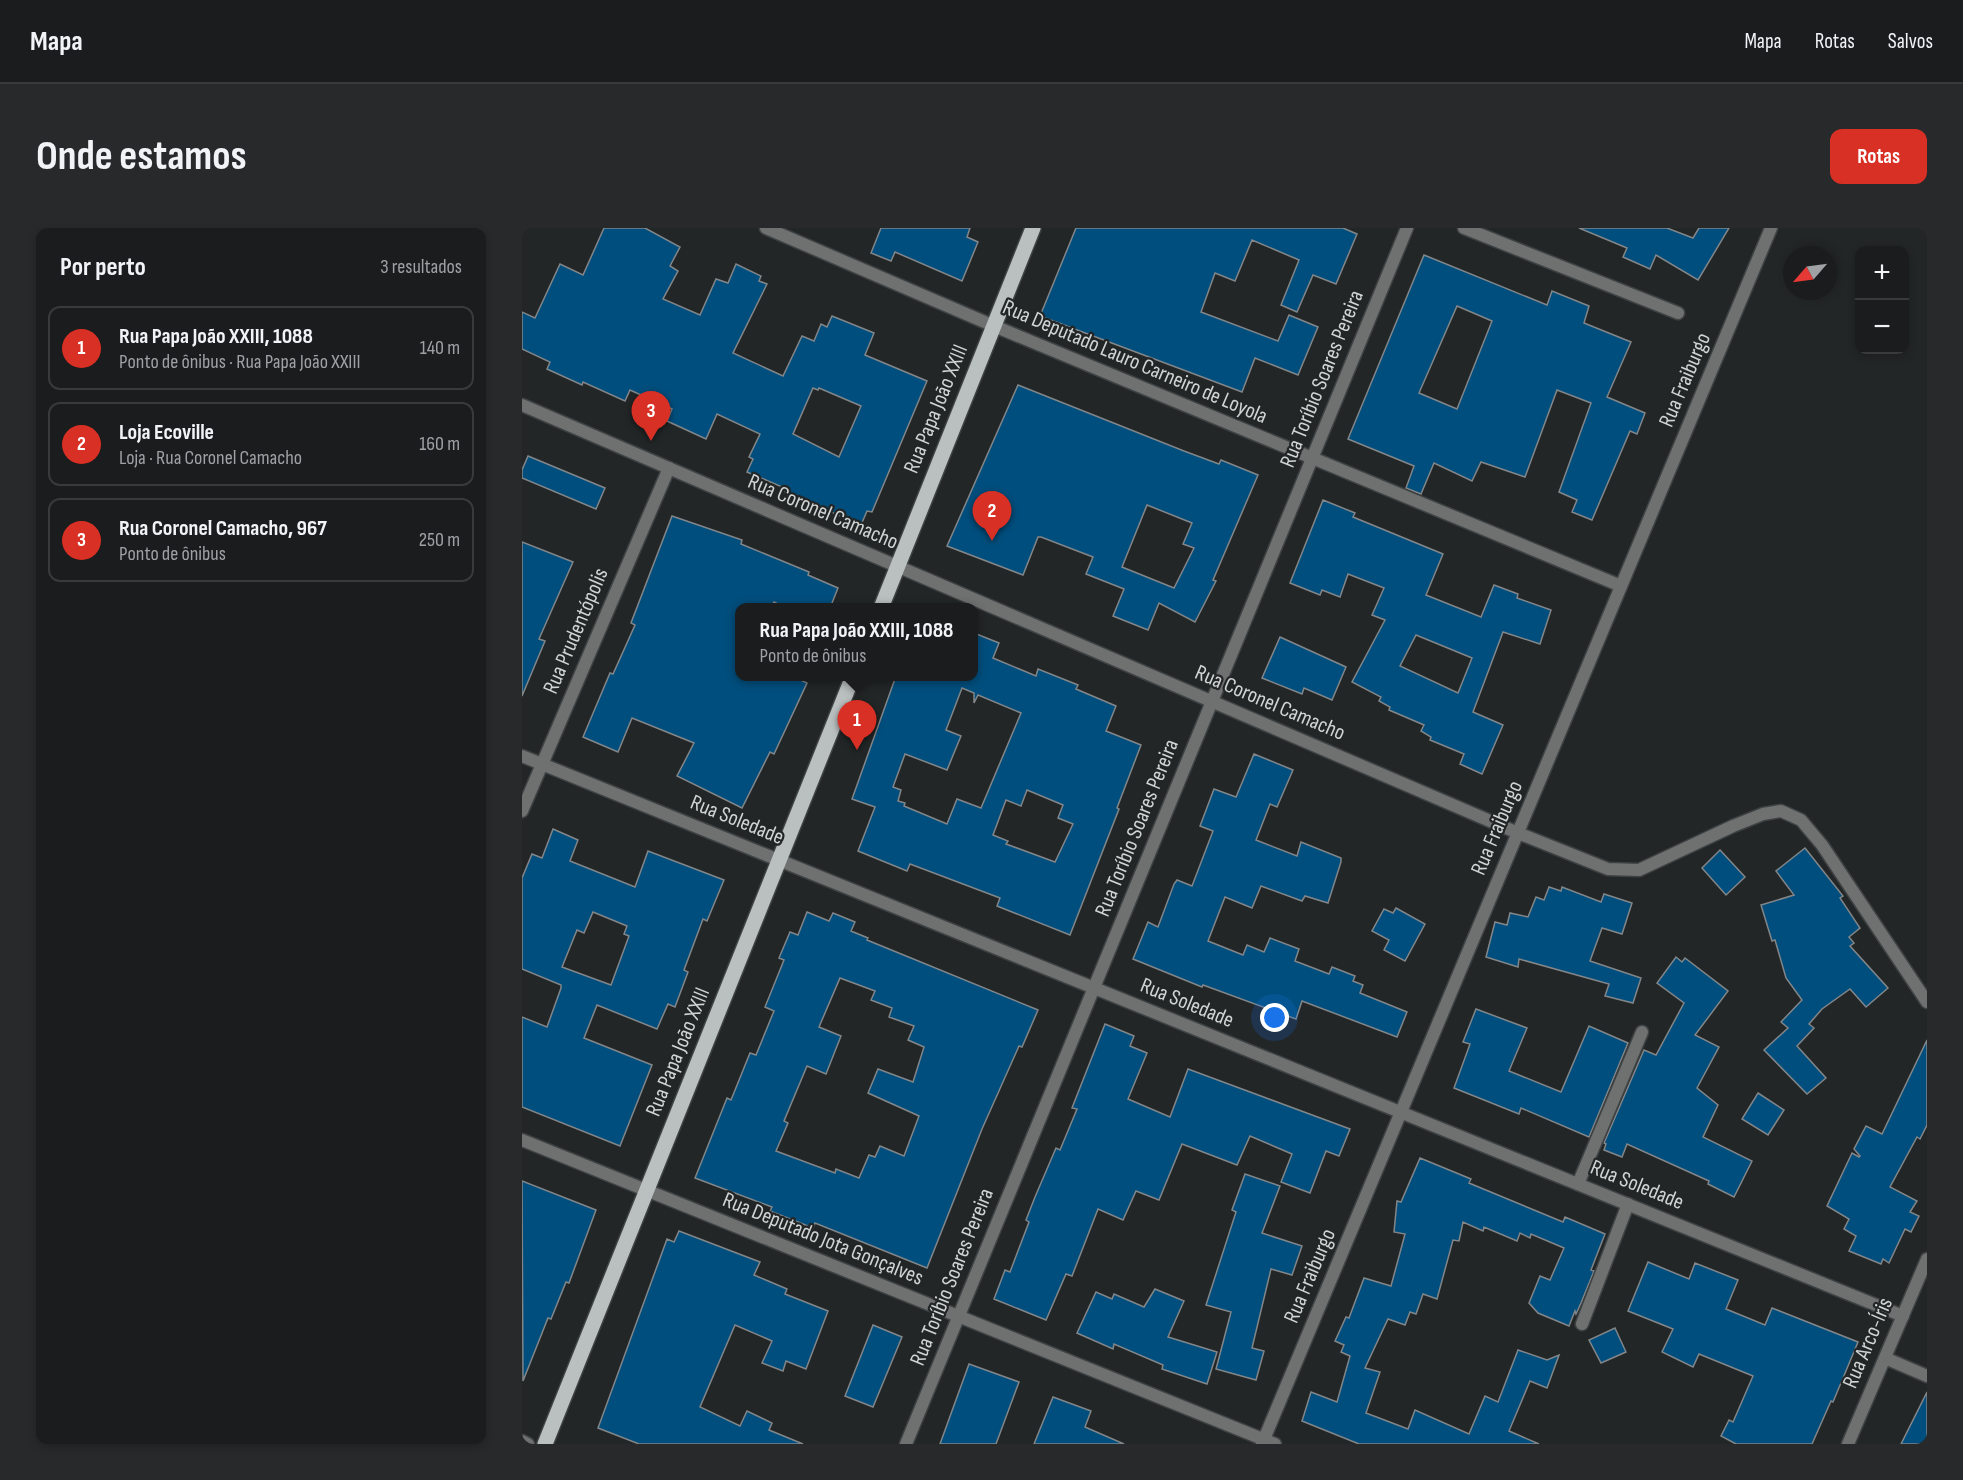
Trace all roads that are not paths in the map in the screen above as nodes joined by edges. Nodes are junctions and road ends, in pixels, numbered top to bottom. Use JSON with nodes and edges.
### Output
{"nodes":[{"id":1,"x":766,"y":228,"type":"edge"},
{"id":2,"x":1033,"y":228,"type":"edge"},
{"id":3,"x":1407,"y":228,"type":"edge"},
{"id":4,"x":1464,"y":228,"type":"edge"},
{"id":5,"x":1771,"y":228,"type":"edge"},
{"id":6,"x":1678,"y":314,"type":"dead end"},
{"id":7,"x":994,"y":326,"type":"junction"},
{"id":8,"x":522,"y":405,"type":"edge"},
{"id":9,"x":1312,"y":458,"type":"junction"},
{"id":10,"x":669,"y":468,"type":"junction"},
{"id":11,"x":897,"y":566,"type":"junction"},
{"id":12,"x":1621,"y":586,"type":"junction"},
{"id":13,"x":883,"y":603,"type":"edge"},
{"id":14,"x":851,"y":681,"type":"edge"},
{"id":15,"x":1212,"y":701,"type":"junction"},
{"id":16,"x":522,"y":756,"type":"edge"},
{"id":17,"x":542,"y":764,"type":"junction"},
{"id":18,"x":522,"y":811,"type":"edge"},
{"id":19,"x":1518,"y":833,"type":"junction"},
{"id":20,"x":780,"y":860,"type":"junction"},
{"id":21,"x":1094,"y":988,"type":"junction"},
{"id":22,"x":1927,"y":1002,"type":"edge"},
{"id":23,"x":1642,"y":1032,"type":"dead end"},
{"id":24,"x":1401,"y":1112,"type":"junction"},
{"id":25,"x":522,"y":1140,"type":"edge"},
{"id":26,"x":1578,"y":1184,"type":"junction"},
{"id":27,"x":647,"y":1191,"type":"junction"},
{"id":28,"x":1628,"y":1204,"type":"junction"},
{"id":29,"x":1927,"y":1259,"type":"edge"},
{"id":30,"x":1903,"y":1316,"type":"junction"},
{"id":31,"x":959,"y":1317,"type":"junction"},
{"id":32,"x":1582,"y":1324,"type":"dead end"},
{"id":33,"x":1885,"y":1358,"type":"junction"},
{"id":34,"x":1927,"y":1376,"type":"edge"},
{"id":35,"x":522,"y":1441,"type":"edge"},
{"id":36,"x":1267,"y":1443,"type":"edge"},
{"id":37,"x":528,"y":1444,"type":"edge"},
{"id":38,"x":546,"y":1444,"type":"edge"},
{"id":39,"x":906,"y":1444,"type":"edge"},
{"id":40,"x":1848,"y":1444,"type":"edge"}],
"edges":[{"from":1,"to":7,"type":"street","name":"Rua Deputado Lauro Carneiro de Loyola"},
{"from":2,"to":7,"type":"main road","name":"Rua Papa João XXIII"},
{"from":3,"to":9,"type":"street","name":"Rua Toríbio Soares Pereira"},
{"from":4,"to":6,"type":"street"},
{"from":5,"to":12,"type":"street","name":"Rua Fraiburgo"},
{"from":7,"to":9,"type":"street","name":"Rua Deputado Lauro Carneiro de Loyola"},
{"from":7,"to":11,"type":"main road","name":"Rua Papa João XXIII"},
{"from":8,"to":10,"type":"street","name":"Rua Coronel Camacho"},
{"from":9,"to":12,"type":"street","name":"Rua Deputado Lauro Carneiro de Loyola"},
{"from":9,"to":15,"type":"street","name":"Rua Toríbio Soares Pereira"},
{"from":10,"to":11,"type":"street","name":"Rua Coronel Camacho"},
{"from":10,"to":17,"type":"street","name":"Rua Prudentópolis"},
{"from":11,"to":13,"type":"main road","name":"Rua Papa João XXIII"},
{"from":11,"to":15,"type":"street","name":"Rua Coronel Camacho"},
{"from":12,"to":19,"type":"street","name":"Rua Fraiburgo"},
{"from":14,"to":20,"type":"main road","name":"Rua Papa João XXIII"},
{"from":15,"to":19,"type":"street","name":"Rua Coronel Camacho"},
{"from":15,"to":21,"type":"street","name":"Rua Toríbio Soares Pereira"},
{"from":16,"to":17,"type":"street","name":"Rua Soledade"},
{"from":17,"to":18,"type":"street","name":"Rua Prudentópolis"},
{"from":17,"to":20,"type":"street","name":"Rua Soledade"},
{"from":19,"to":22,"type":"street","name":"Rua Coronel Camacho"},
{"from":19,"to":24,"type":"street","name":"Rua Fraiburgo"},
{"from":20,"to":21,"type":"street","name":"Rua Soledade"},
{"from":20,"to":27,"type":"main road","name":"Rua Papa João XXIII"},
{"from":21,"to":24,"type":"street","name":"Rua Soledade"},
{"from":21,"to":31,"type":"street","name":"Rua Toríbio Soares Pereira"},
{"from":23,"to":26,"type":"street"},
{"from":24,"to":26,"type":"street","name":"Rua Soledade"},
{"from":24,"to":36,"type":"street","name":"Rua Fraiburgo"},
{"from":25,"to":27,"type":"street","name":"Rua Deputado Jota Gonçalves"},
{"from":26,"to":28,"type":"street","name":"Rua Soledade"},
{"from":27,"to":31,"type":"street","name":"Rua Deputado Jota Gonçalves"},
{"from":27,"to":38,"type":"main road","name":"Rua Papa João XXIII"},
{"from":28,"to":30,"type":"street","name":"Rua Soledade"},
{"from":28,"to":32,"type":"street"},
{"from":29,"to":30,"type":"street","name":"Rua Arco-Íris"},
{"from":30,"to":33,"type":"street","name":"Rua Arco-Íris"},
{"from":31,"to":36,"type":"street","name":"Rua Deputado Jota Gonçalves"},
{"from":31,"to":39,"type":"street","name":"Rua Toríbio Soares Pereira"},
{"from":33,"to":34,"type":"street"},
{"from":33,"to":40,"type":"street","name":"Rua Arco-Íris"},
{"from":35,"to":37,"type":"street"}]}
